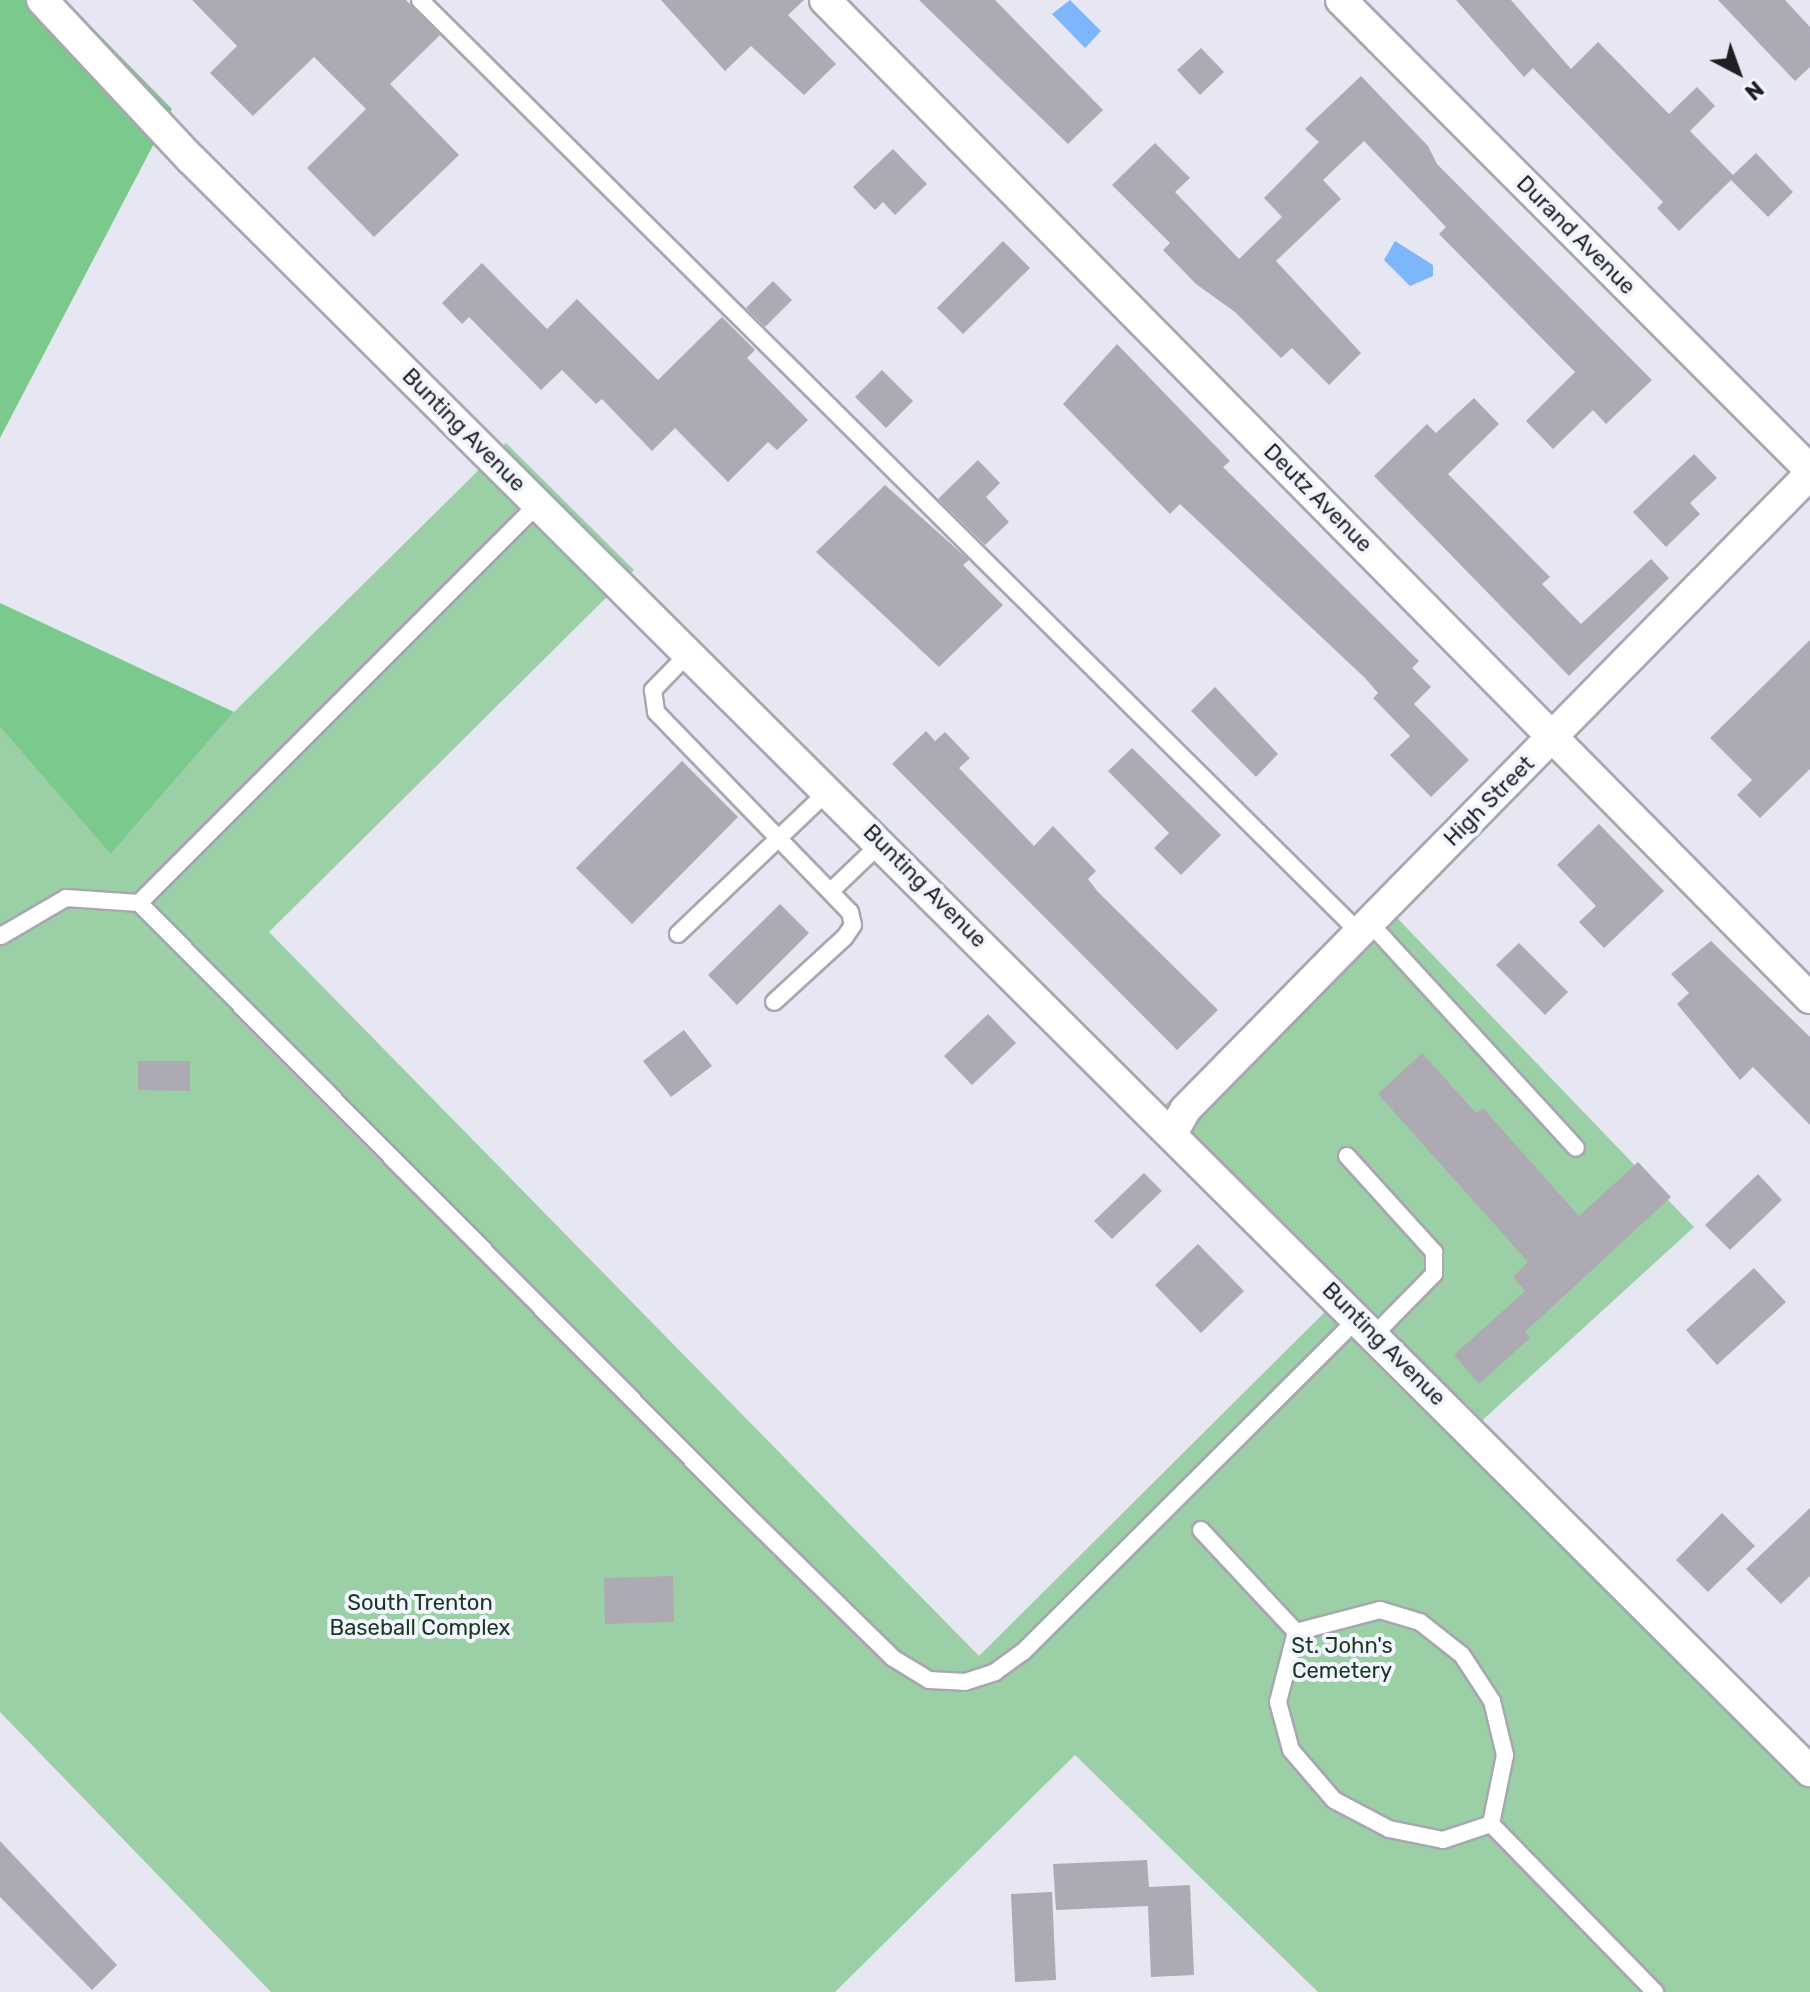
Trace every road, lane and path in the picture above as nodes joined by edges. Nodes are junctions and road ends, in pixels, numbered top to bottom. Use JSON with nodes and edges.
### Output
{"nodes":[{"id":1,"x":42,"y":0,"type":"edge"},
{"id":2,"x":420,"y":0,"type":"edge"},
{"id":3,"x":825,"y":0,"type":"edge"},
{"id":4,"x":1341,"y":0,"type":"edge"},
{"id":5,"x":1810,"y":472,"type":"edge"},
{"id":6,"x":538,"y":504,"type":"junction"},
{"id":7,"x":689,"y":653,"type":"junction"},
{"id":8,"x":1553,"y":736,"type":"junction"},
{"id":9,"x":828,"y":791,"type":"junction"},
{"id":10,"x":779,"y":838,"type":"junction"},
{"id":11,"x":881,"y":843,"type":"junction"},
{"id":12,"x":831,"y":891,"type":"junction"},
{"id":13,"x":139,"y":903,"type":"junction"},
{"id":14,"x":1364,"y":927,"type":"junction"},
{"id":15,"x":678,"y":934,"type":"dead end"},
{"id":16,"x":1,"y":936,"type":"edge"},
{"id":17,"x":1810,"y":998,"type":"edge"},
{"id":18,"x":774,"y":1002,"type":"dead end"},
{"id":19,"x":1173,"y":1132,"type":"junction"},
{"id":20,"x":1576,"y":1148,"type":"dead end"},
{"id":21,"x":1347,"y":1156,"type":"dead end"},
{"id":22,"x":1366,"y":1326,"type":"junction"},
{"id":23,"x":1201,"y":1530,"type":"dead end"},
{"id":24,"x":1296,"y":1632,"type":"junction"},
{"id":25,"x":1810,"y":1771,"type":"edge"},
{"id":26,"x":1491,"y":1824,"type":"junction"},
{"id":27,"x":1655,"y":1992,"type":"edge"}],
"edges":[{"from":1,"to":6,"type":"street","name":"Bunting Avenue"},
{"from":2,"to":14,"type":"lane"},
{"from":3,"to":8,"type":"street","name":"Deutz Avenue"},
{"from":4,"to":5,"type":"street","name":"Durand Avenue"},
{"from":5,"to":8,"type":"street","name":"High Street"},
{"from":6,"to":7,"type":"street","name":"Bunting Avenue"},
{"from":6,"to":13,"type":"lane"},
{"from":7,"to":9,"type":"street","name":"Bunting Avenue"},
{"from":7,"to":10,"type":"lane"},
{"from":8,"to":14,"type":"street","name":"High Street"},
{"from":8,"to":17,"type":"street","name":"Deutz Avenue"},
{"from":9,"to":10,"type":"lane"},
{"from":9,"to":11,"type":"street","name":"Bunting Avenue"},
{"from":10,"to":12,"type":"lane"},
{"from":10,"to":15,"type":"lane"},
{"from":11,"to":12,"type":"lane"},
{"from":11,"to":19,"type":"street","name":"Bunting Avenue"},
{"from":12,"to":18,"type":"lane"},
{"from":13,"to":16,"type":"lane"},
{"from":13,"to":22,"type":"lane"},
{"from":14,"to":19,"type":"street","name":"High Street"},
{"from":14,"to":20,"type":"lane"},
{"from":19,"to":22,"type":"street","name":"Bunting Avenue"},
{"from":21,"to":22,"type":"lane"},
{"from":22,"to":25,"type":"street","name":"Bunting Avenue"},
{"from":23,"to":24,"type":"lane"},
{"from":24,"to":26,"type":"lane"},
{"from":24,"to":26,"type":"lane"},
{"from":26,"to":27,"type":"lane"}]}
